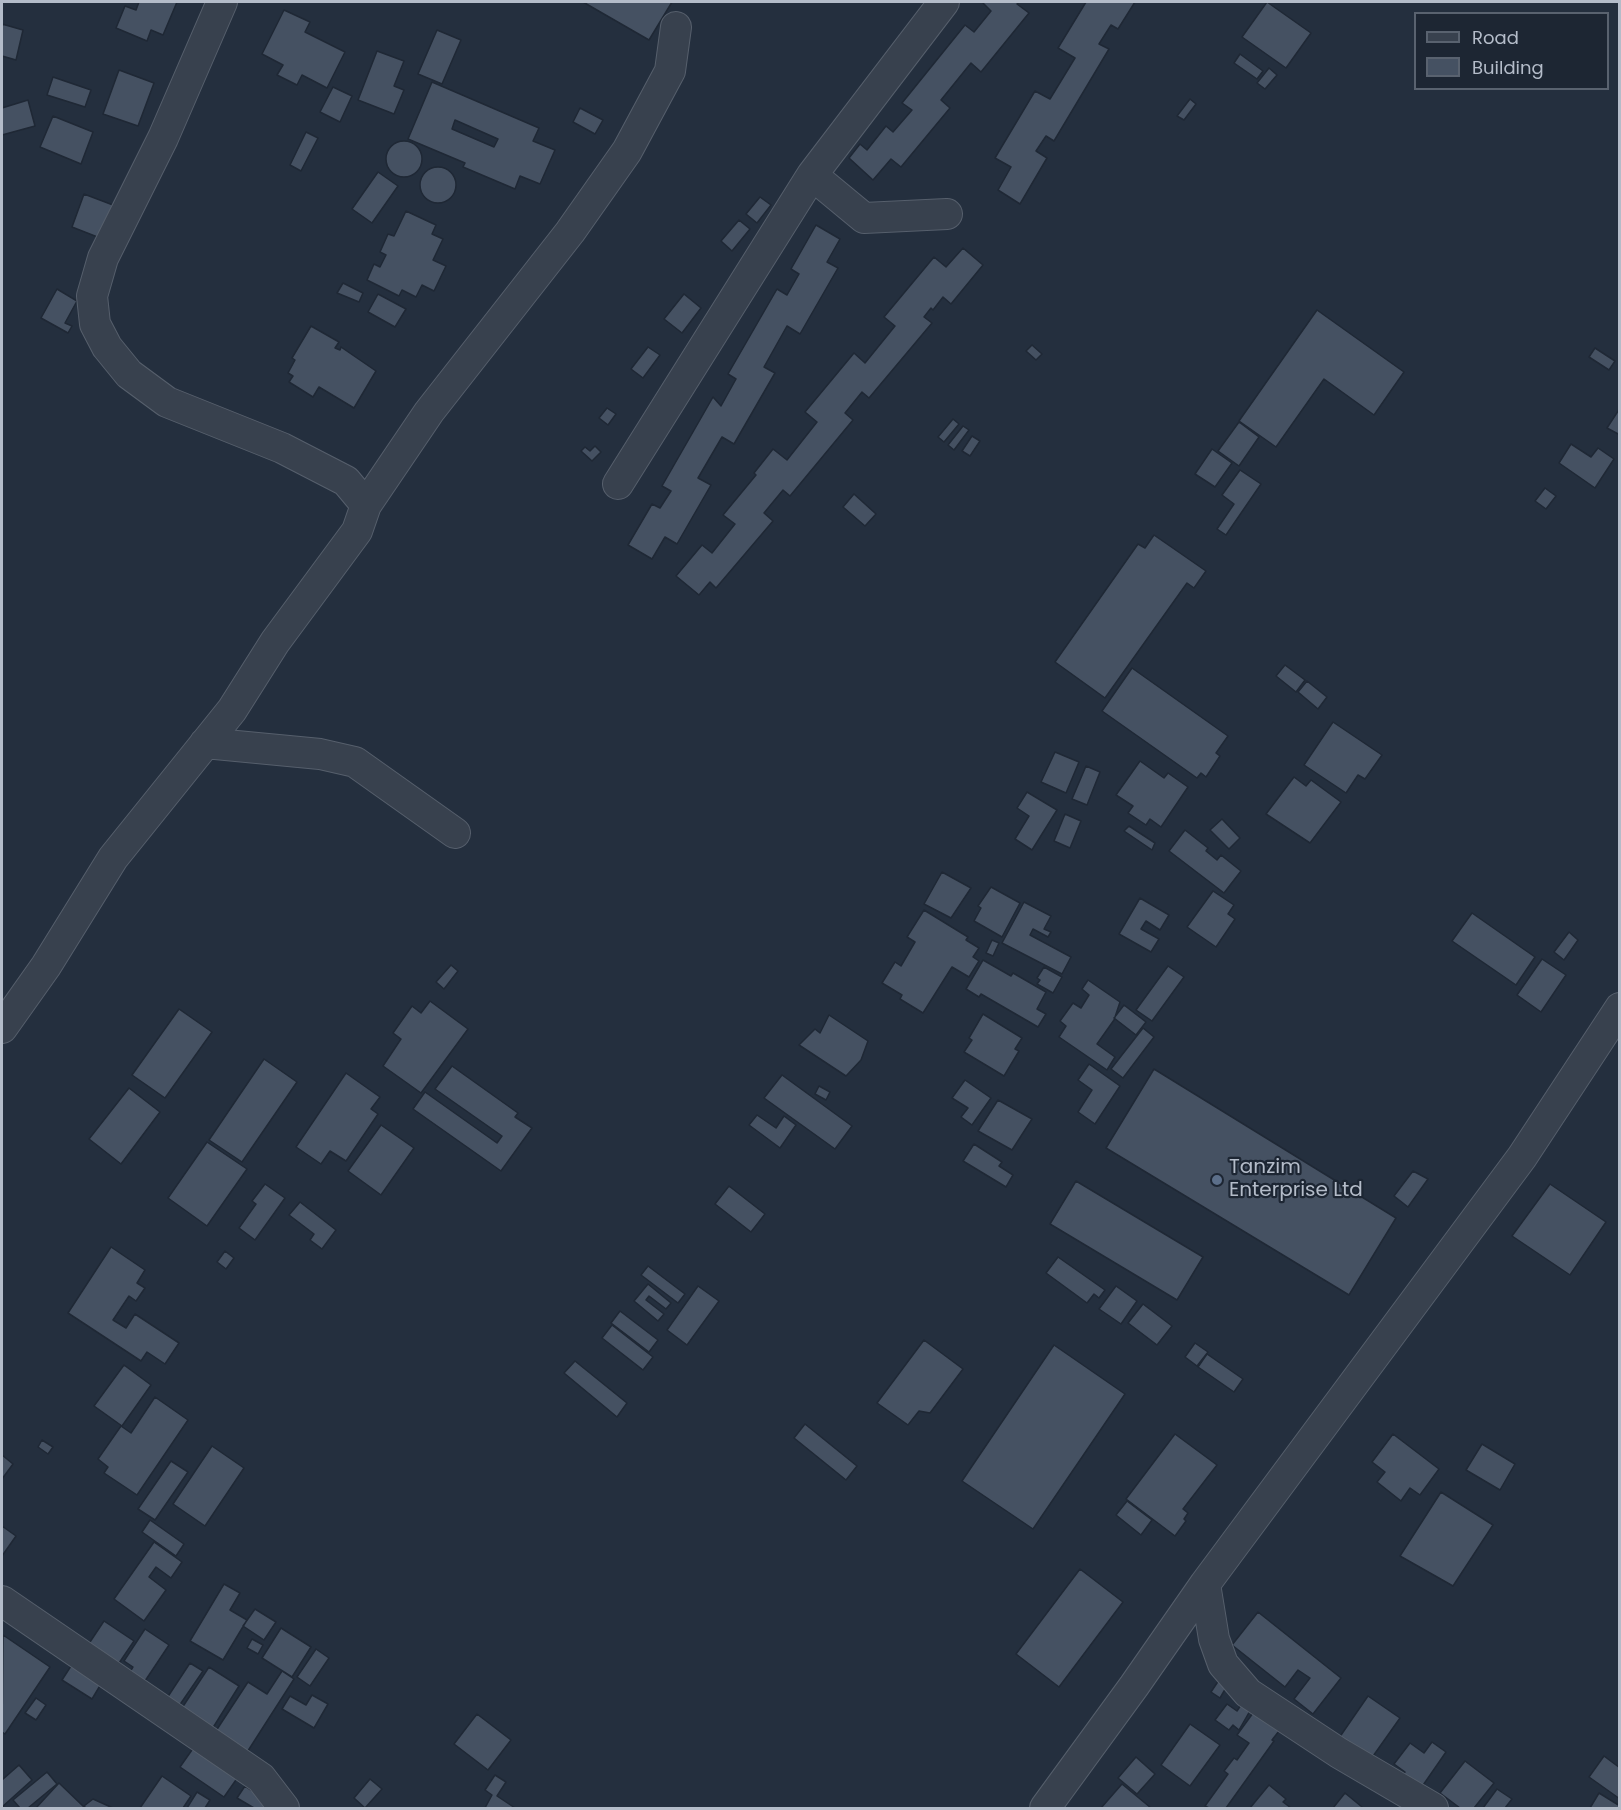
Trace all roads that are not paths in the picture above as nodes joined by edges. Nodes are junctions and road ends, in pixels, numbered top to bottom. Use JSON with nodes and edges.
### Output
{"nodes":[{"id":1,"x":222,"y":2,"type":"edge"},
{"id":2,"x":944,"y":2,"type":"edge"},
{"id":3,"x":676,"y":27,"type":"dead end"},
{"id":4,"x":812,"y":175,"type":"junction"},
{"id":5,"x":947,"y":214,"type":"dead end"},
{"id":6,"x":618,"y":484,"type":"dead end"},
{"id":7,"x":366,"y":505,"type":"junction"},
{"id":8,"x":205,"y":743,"type":"junction"},
{"id":9,"x":455,"y":833,"type":"dead end"},
{"id":10,"x":1620,"y":1008,"type":"edge"},
{"id":11,"x":2,"y":1028,"type":"edge"},
{"id":12,"x":1205,"y":1584,"type":"junction"},
{"id":13,"x":2,"y":1601,"type":"edge"},
{"id":14,"x":284,"y":1809,"type":"edge"},
{"id":15,"x":1045,"y":1809,"type":"edge"},
{"id":16,"x":1433,"y":1809,"type":"edge"}],
"edges":[{"from":1,"to":7,"type":"street"},
{"from":2,"to":4,"type":"street"},
{"from":3,"to":7,"type":"street"},
{"from":4,"to":5,"type":"street"},
{"from":4,"to":6,"type":"street"},
{"from":7,"to":8,"type":"street"},
{"from":8,"to":9,"type":"street"},
{"from":8,"to":11,"type":"street"},
{"from":10,"to":12,"type":"street"},
{"from":12,"to":15,"type":"street"},
{"from":12,"to":16,"type":"street"},
{"from":13,"to":14,"type":"street"}]}
